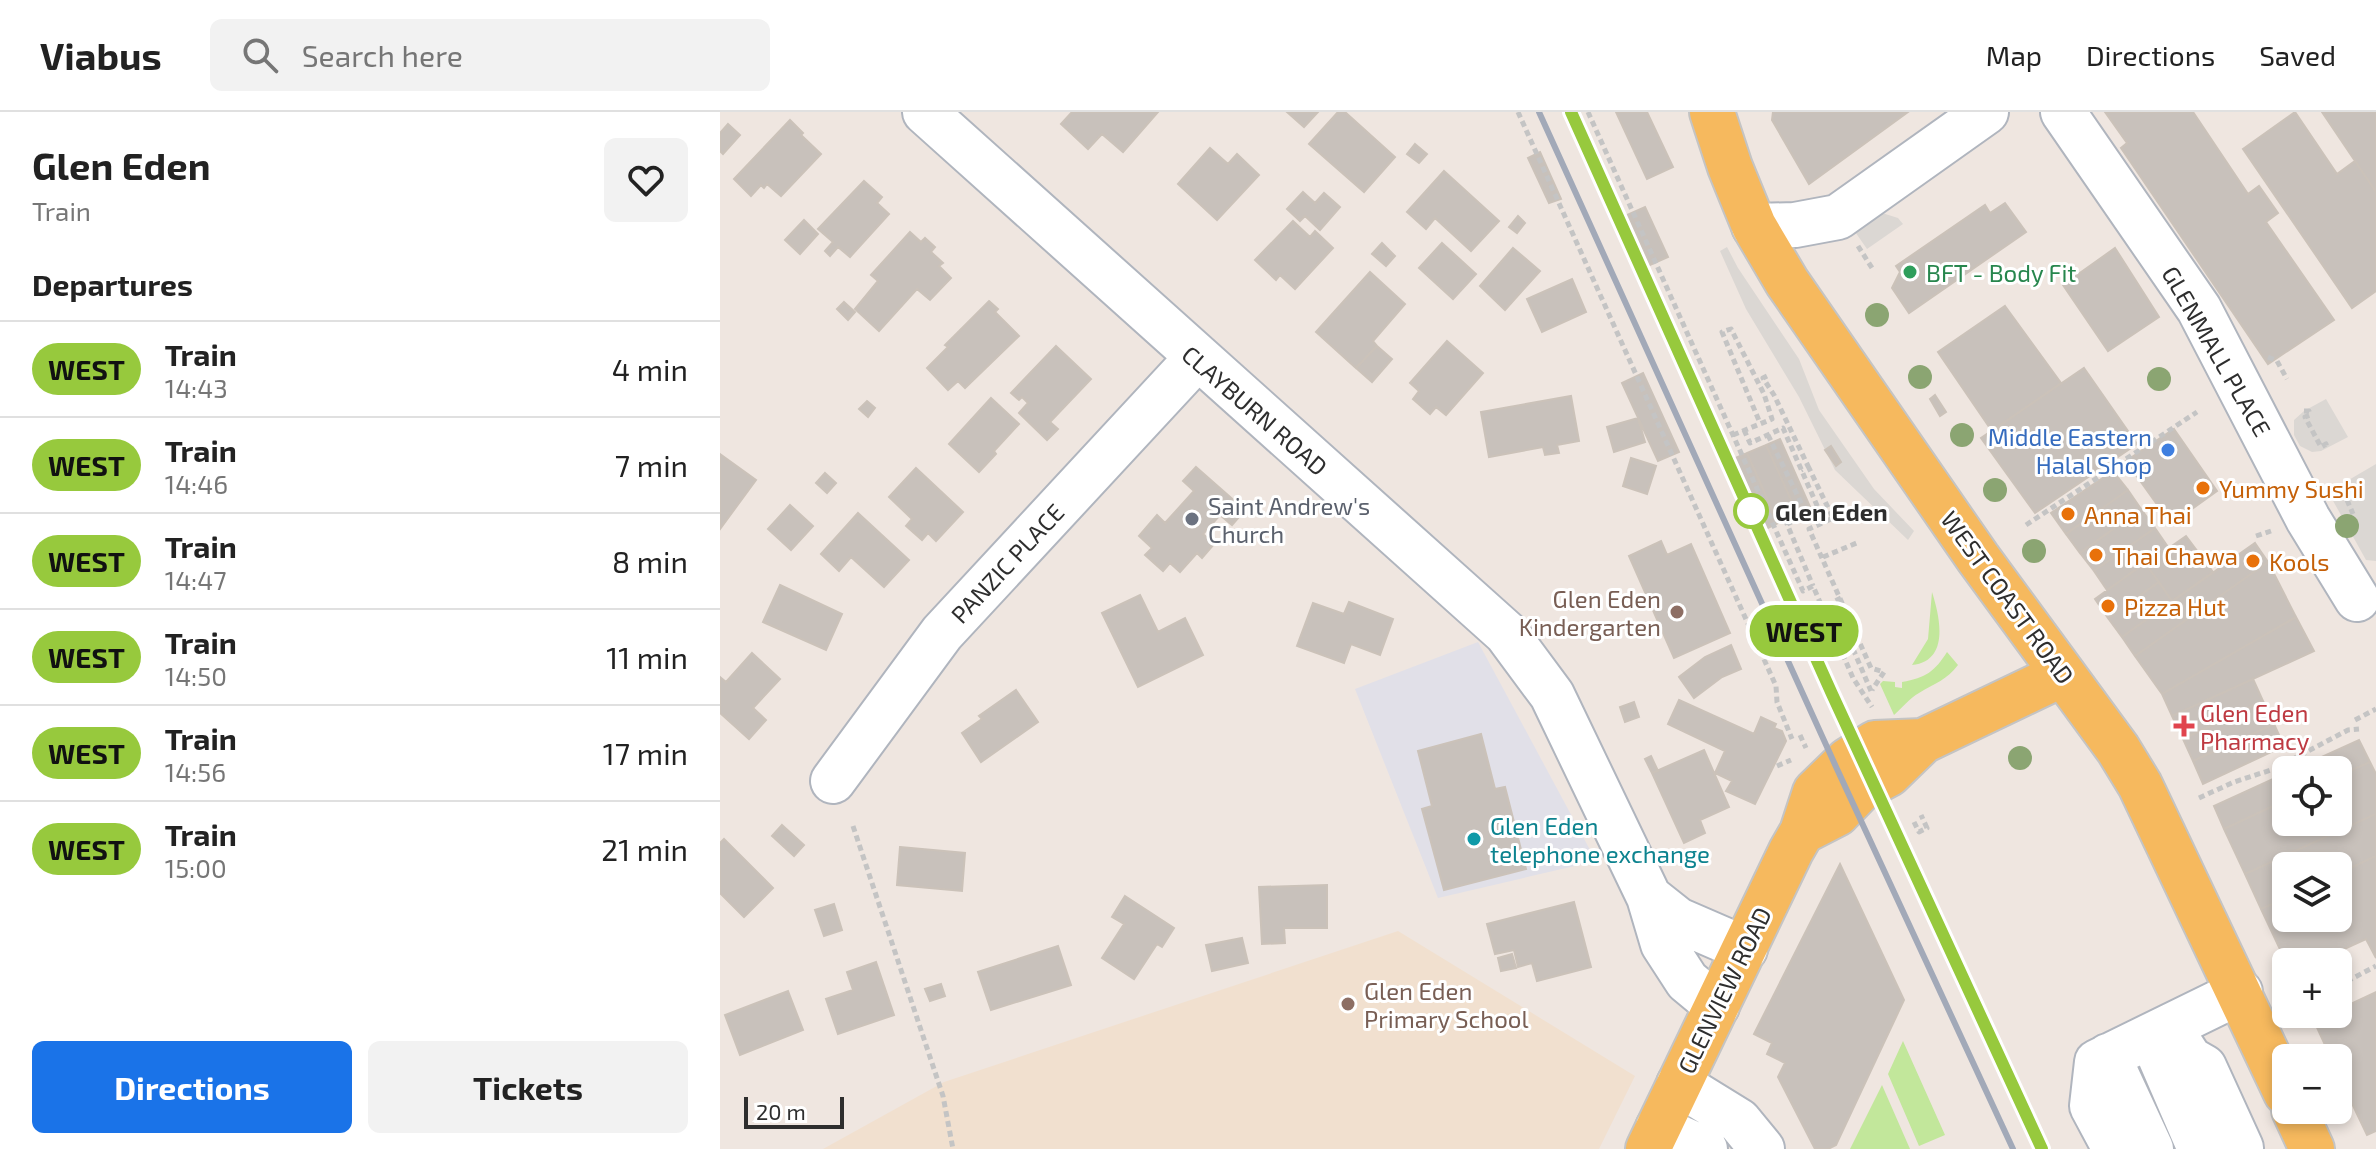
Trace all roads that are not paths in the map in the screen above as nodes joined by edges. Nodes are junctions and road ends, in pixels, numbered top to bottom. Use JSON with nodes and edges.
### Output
{"nodes":[{"id":1,"x":925,"y":112,"type":"edge"},
{"id":2,"x":1712,"y":112,"type":"edge"},
{"id":3,"x":1986,"y":112,"type":"edge"},
{"id":4,"x":2063,"y":112,"type":"edge"},
{"id":5,"x":1754,"y":226,"type":"junction"},
{"id":6,"x":1197,"y":358,"type":"junction"},
{"id":7,"x":2357,"y":599,"type":"dead end"},
{"id":8,"x":2063,"y":674,"type":"junction"},
{"id":9,"x":833,"y":781,"type":"dead end"},
{"id":10,"x":1649,"y":897,"type":"junction"},
{"id":11,"x":1745,"y":949,"type":"junction"},
{"id":12,"x":2240,"y":992,"type":"junction"},
{"id":13,"x":1717,"y":1006,"type":"junction"},
{"id":14,"x":2160,"y":1031,"type":"junction"},
{"id":15,"x":2102,"y":1059,"type":"junction"},
{"id":16,"x":2272,"y":1062,"type":"edge"},
{"id":17,"x":1679,"y":1084,"type":"junction"},
{"id":18,"x":2300,"y":1124,"type":"edge"},
{"id":19,"x":1653,"y":1139,"type":"edge"},
{"id":20,"x":1705,"y":1149,"type":"edge"},
{"id":21,"x":1762,"y":1149,"type":"edge"},
{"id":22,"x":2115,"y":1149,"type":"edge"},
{"id":23,"x":2151,"y":1149,"type":"edge"},
{"id":24,"x":2200,"y":1149,"type":"edge"},
{"id":25,"x":2241,"y":1149,"type":"edge"},
{"id":26,"x":2312,"y":1149,"type":"edge"}],
"edges":[{"from":1,"to":6,"type":"street","name":"CLAYBURN ROAD"},
{"from":2,"to":5,"type":"main road","name":"WEST COAST ROAD"},
{"from":3,"to":5,"type":"street"},
{"from":4,"to":7,"type":"street","name":"GLENMALL PLACE"},
{"from":5,"to":8,"type":"main road","name":"WEST COAST ROAD"},
{"from":6,"to":9,"type":"street","name":"PANZIC PLACE"},
{"from":6,"to":10,"type":"street","name":"CLAYBURN ROAD"},
{"from":8,"to":11,"type":"main road","name":"GLENVIEW ROAD"},
{"from":8,"to":12,"type":"main road","name":"WEST COAST ROAD"},
{"from":10,"to":11,"type":"street","name":"CLAYBURN ROAD"},
{"from":10,"to":13,"type":"street","name":"CLAYBURN ROAD"},
{"from":11,"to":13,"type":"main road","name":"GLENVIEW ROAD"},
{"from":12,"to":14,"type":"street"},
{"from":12,"to":16,"type":"main road","name":"WEST COAST ROAD"},
{"from":13,"to":17,"type":"main road","name":"GLENVIEW ROAD"},
{"from":14,"to":15,"type":"street"},
{"from":14,"to":24,"type":"street"},
{"from":14,"to":25,"type":"street"},
{"from":15,"to":22,"type":"street"},
{"from":15,"to":23,"type":"street"},
{"from":17,"to":19,"type":"main road","name":"GLENVIEW ROAD"},
{"from":17,"to":21,"type":"street"},
{"from":18,"to":26,"type":"main road"},
{"from":19,"to":20,"type":"street"}]}
